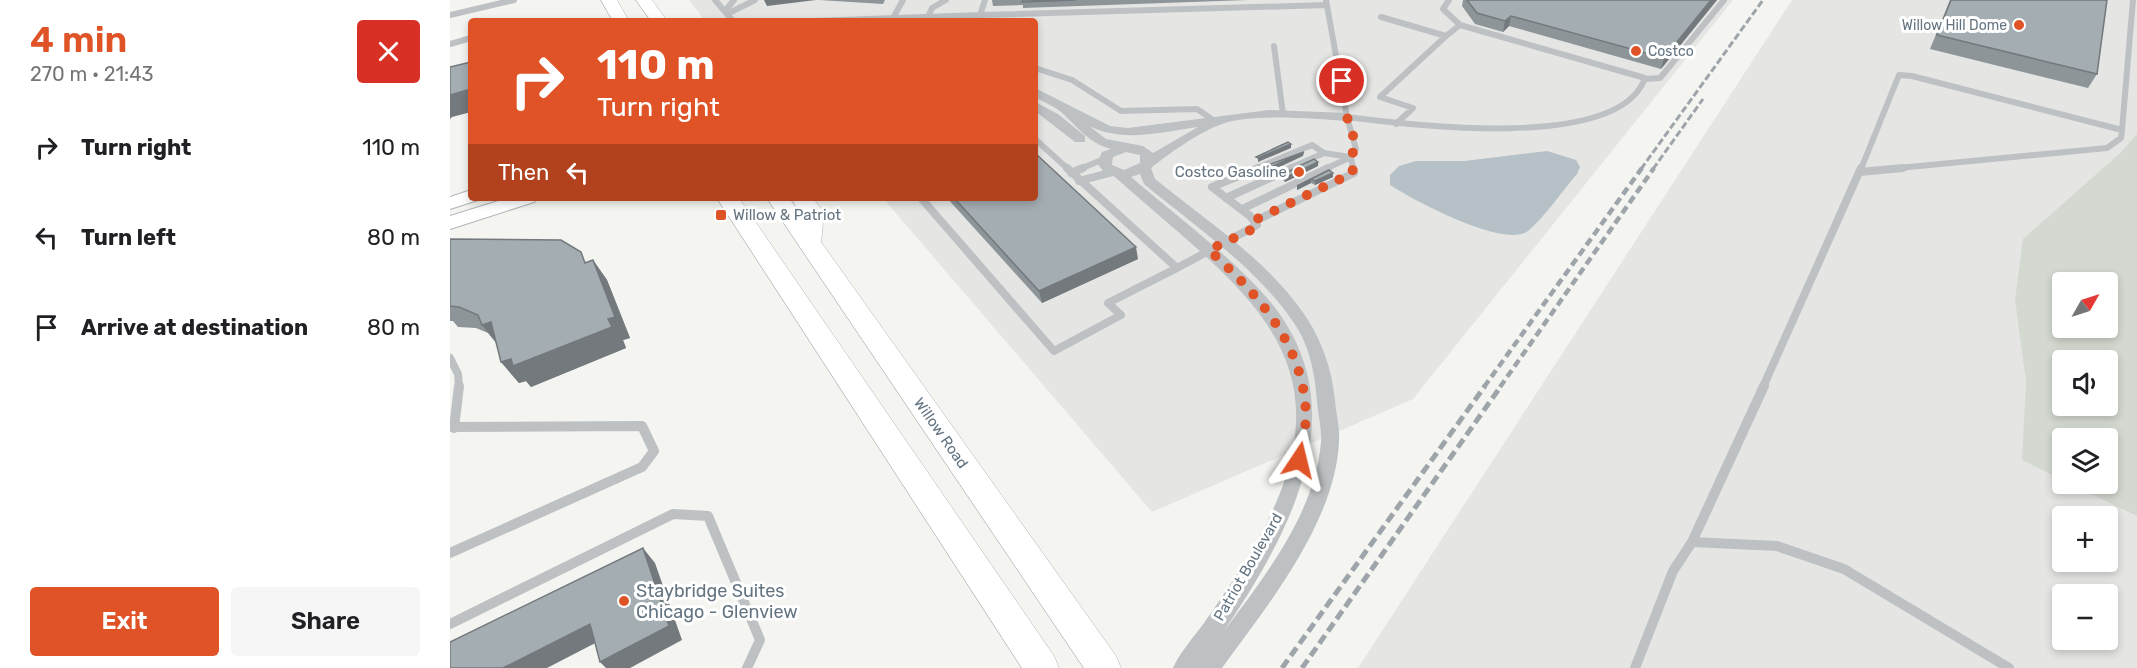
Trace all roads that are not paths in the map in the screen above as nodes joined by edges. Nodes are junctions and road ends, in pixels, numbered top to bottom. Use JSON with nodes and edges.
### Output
{"nodes":[{"id":1,"x":478,"y":0,"type":"edge"},
{"id":2,"x":514,"y":0,"type":"edge"},
{"id":3,"x":715,"y":0,"type":"edge"},
{"id":4,"x":734,"y":0,"type":"edge"},
{"id":5,"x":755,"y":0,"type":"edge"},
{"id":6,"x":903,"y":0,"type":"edge"},
{"id":7,"x":946,"y":0,"type":"edge"},
{"id":8,"x":985,"y":0,"type":"edge"},
{"id":9,"x":1449,"y":0,"type":"edge"},
{"id":10,"x":1724,"y":0,"type":"edge"},
{"id":11,"x":2133,"y":0,"type":"edge"},
{"id":12,"x":646,"y":3,"type":"edge"},
{"id":13,"x":1326,"y":3,"type":"edge"},
{"id":14,"x":482,"y":8,"type":"junction"},
{"id":15,"x":726,"y":13,"type":"junction"},
{"id":16,"x":1014,"y":14,"type":"junction"},
{"id":17,"x":450,"y":15,"type":"edge"},
{"id":18,"x":1381,"y":17,"type":"dead end"},
{"id":19,"x":657,"y":18,"type":"edge"},
{"id":20,"x":662,"y":18,"type":"edge"},
{"id":21,"x":730,"y":18,"type":"edge"},
{"id":22,"x":894,"y":18,"type":"joint"},
{"id":23,"x":925,"y":18,"type":"edge"},
{"id":24,"x":979,"y":18,"type":"edge"},
{"id":25,"x":1013,"y":18,"type":"edge"},
{"id":26,"x":1460,"y":25,"type":"junction"},
{"id":27,"x":1446,"y":36,"type":"junction"},
{"id":28,"x":468,"y":39,"type":"edge"},
{"id":29,"x":450,"y":44,"type":"edge"},
{"id":30,"x":1274,"y":46,"type":"dead end"},
{"id":31,"x":1038,"y":69,"type":"edge"},
{"id":32,"x":1645,"y":79,"type":"junction"},
{"id":33,"x":1038,"y":94,"type":"edge"},
{"id":34,"x":1038,"y":108,"type":"edge"},
{"id":35,"x":1065,"y":110,"type":"junction"},
{"id":36,"x":1283,"y":114,"type":"junction"},
{"id":37,"x":1347,"y":117,"type":"junction"},
{"id":38,"x":1196,"y":122,"type":"junction"},
{"id":39,"x":1216,"y":122,"type":"junction"},
{"id":40,"x":1396,"y":124,"type":"junction"},
{"id":41,"x":2122,"y":130,"type":"junction"},
{"id":42,"x":1038,"y":142,"type":"edge"},
{"id":43,"x":1128,"y":148,"type":"junction"},
{"id":44,"x":1324,"y":153,"type":"junction"},
{"id":45,"x":1351,"y":157,"type":"junction"},
{"id":46,"x":1104,"y":159,"type":"junction"},
{"id":47,"x":1146,"y":166,"type":"junction"},
{"id":48,"x":1116,"y":172,"type":"junction"},
{"id":49,"x":1860,"y":172,"type":"junction"},
{"id":50,"x":1071,"y":173,"type":"junction"},
{"id":51,"x":1079,"y":181,"type":"junction"},
{"id":52,"x":468,"y":197,"type":"edge"},
{"id":53,"x":1226,"y":198,"type":"junction"},
{"id":54,"x":518,"y":201,"type":"edge"},
{"id":55,"x":730,"y":201,"type":"edge"},
{"id":56,"x":780,"y":201,"type":"edge"},
{"id":57,"x":804,"y":201,"type":"edge"},
{"id":58,"x":924,"y":201,"type":"edge"},
{"id":59,"x":450,"y":203,"type":"edge"},
{"id":60,"x":1242,"y":209,"type":"junction"},
{"id":61,"x":1255,"y":220,"type":"junction"},
{"id":62,"x":450,"y":223,"type":"edge"},
{"id":63,"x":809,"y":243,"type":"junction"},
{"id":64,"x":1216,"y":247,"type":"junction"},
{"id":65,"x":1176,"y":268,"type":"junction"},
{"id":66,"x":450,"y":358,"type":"edge"},
{"id":67,"x":452,"y":428,"type":"edge"},
{"id":68,"x":1692,"y":542,"type":"junction"},
{"id":69,"x":450,"y":553,"type":"edge"},
{"id":70,"x":450,"y":624,"type":"edge"},
{"id":71,"x":747,"y":668,"type":"edge"},
{"id":72,"x":1042,"y":668,"type":"edge"},
{"id":73,"x":1104,"y":668,"type":"edge"},
{"id":74,"x":1184,"y":668,"type":"edge"},
{"id":75,"x":1209,"y":668,"type":"edge"},
{"id":76,"x":1635,"y":668,"type":"edge"},
{"id":77,"x":2009,"y":668,"type":"edge"}],
"edges":[{"from":1,"to":14,"type":"lane"},
{"from":2,"to":14,"type":"lane"},
{"from":3,"to":15,"type":"lane"},
{"from":4,"to":15,"type":"lane"},
{"from":5,"to":15,"type":"lane"},
{"from":6,"to":22,"type":"lane"},
{"from":7,"to":23,"type":"lane"},
{"from":8,"to":24,"type":"lane"},
{"from":9,"to":26,"type":"lane"},
{"from":10,"to":32,"type":"lane"},
{"from":11,"to":41,"type":"lane"},
{"from":12,"to":19,"type":"main road"},
{"from":12,"to":20,"type":"main road"},
{"from":13,"to":16,"type":"lane"},
{"from":13,"to":37,"type":"lane"},
{"from":14,"to":17,"type":"lane"},
{"from":15,"to":21,"type":"lane"},
{"from":16,"to":24,"type":"lane"},
{"from":16,"to":25,"type":"lane"},
{"from":18,"to":27,"type":"lane"},
{"from":22,"to":23,"type":"lane"},
{"from":23,"to":24,"type":"lane"},
{"from":26,"to":27,"type":"lane"},
{"from":26,"to":32,"type":"lane"},
{"from":27,"to":40,"type":"lane"},
{"from":28,"to":29,"type":"lane"},
{"from":30,"to":36,"type":"lane"},
{"from":31,"to":39,"type":"lane"},
{"from":32,"to":40,"type":"lane"},
{"from":33,"to":35,"type":"street","name":"Patriot Boulevard"},
{"from":34,"to":46,"type":"street","name":"Patriot Boulevard"},
{"from":35,"to":38,"type":"street"},
{"from":35,"to":43,"type":"street","name":"Patriot Boulevard"},
{"from":36,"to":37,"type":"street"},
{"from":36,"to":39,"type":"street"},
{"from":37,"to":40,"type":"lane"},
{"from":37,"to":45,"type":"lane"},
{"from":38,"to":39,"type":"street"},
{"from":38,"to":43,"type":"street"},
{"from":39,"to":47,"type":"street"},
{"from":41,"to":49,"type":"lane"},
{"from":41,"to":49,"type":"lane"},
{"from":42,"to":50,"type":"lane"},
{"from":43,"to":46,"type":"street"},
{"from":43,"to":47,"type":"street","name":"Patriot Boulevard"},
{"from":44,"to":45,"type":"lane"},
{"from":44,"to":53,"type":"lane"},
{"from":44,"to":53,"type":"lane"},
{"from":45,"to":60,"type":"lane"},
{"from":45,"to":61,"type":"lane"},
{"from":46,"to":48,"type":"street","name":"Patriot Boulevard"},
{"from":46,"to":50,"type":"lane"},
{"from":47,"to":48,"type":"street"},
{"from":47,"to":64,"type":"street","name":"Patriot Boulevard"},
{"from":48,"to":51,"type":"lane"},
{"from":48,"to":64,"type":"street","name":"Patriot Boulevard"},
{"from":49,"to":68,"type":"lane"},
{"from":50,"to":51,"type":"lane"},
{"from":51,"to":65,"type":"lane"},
{"from":52,"to":59,"type":"main road"},
{"from":53,"to":60,"type":"lane"},
{"from":54,"to":62,"type":"main road"},
{"from":55,"to":72,"type":"main road"},
{"from":56,"to":63,"type":"main road","name":"Willow Road"},
{"from":57,"to":63,"type":"main road"},
{"from":58,"to":65,"type":"lane"},
{"from":60,"to":61,"type":"lane"},
{"from":61,"to":64,"type":"lane"},
{"from":63,"to":73,"type":"main road","name":"Willow Road"},
{"from":64,"to":65,"type":"lane"},
{"from":64,"to":74,"type":"street","name":"Patriot Boulevard"},
{"from":64,"to":75,"type":"street","name":"Patriot Boulevard"},
{"from":66,"to":67,"type":"lane"},
{"from":67,"to":69,"type":"lane"},
{"from":68,"to":76,"type":"lane"},
{"from":68,"to":77,"type":"lane"},
{"from":70,"to":71,"type":"lane"}]}
